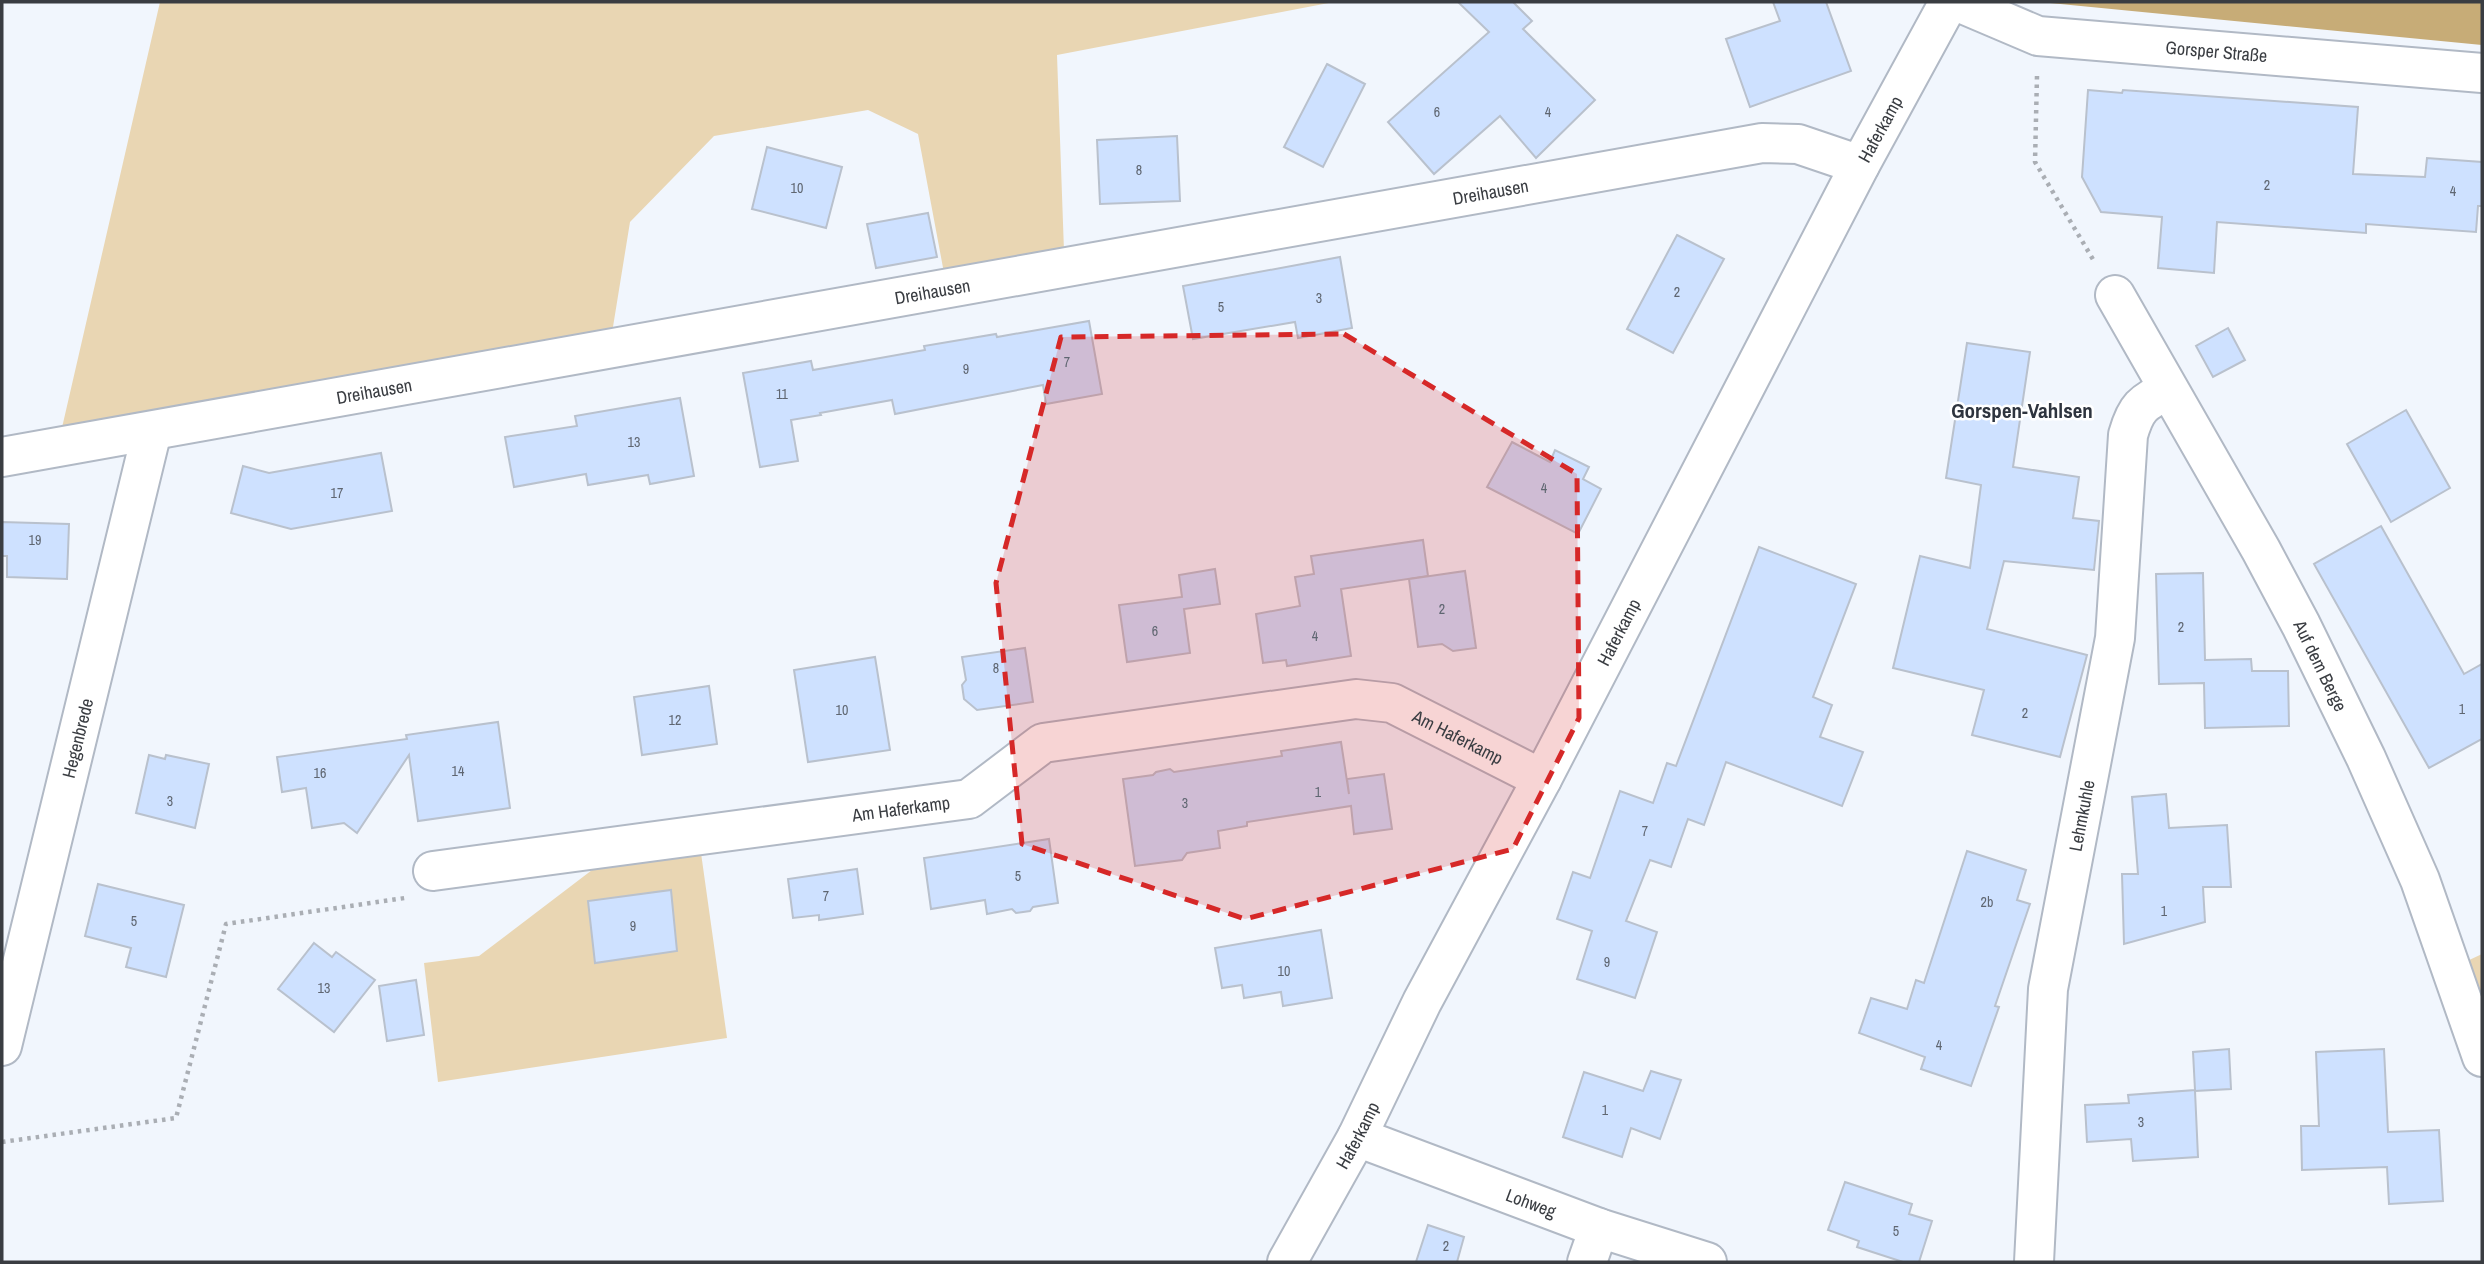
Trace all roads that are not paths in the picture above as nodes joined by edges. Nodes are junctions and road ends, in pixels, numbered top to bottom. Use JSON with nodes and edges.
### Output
{"nodes":[{"id":1,"x":1949,"y":2,"type":"edge"},
{"id":2,"x":1958,"y":2,"type":"edge"},
{"id":3,"x":2482,"y":73,"type":"edge"},
{"id":4,"x":1860,"y":165,"type":"junction"},
{"id":5,"x":2115,"y":295,"type":"road end"},
{"id":6,"x":2168,"y":390,"type":"junction"},
{"id":7,"x":152,"y":431,"type":"junction"},
{"id":8,"x":2,"y":457,"type":"edge"},
{"id":9,"x":1542,"y":779,"type":"junction"},
{"id":10,"x":433,"y":871,"type":"road end"},
{"id":11,"x":2,"y":1046,"type":"edge"},
{"id":12,"x":2482,"y":1057,"type":"edge"},
{"id":13,"x":1357,"y":1137,"type":"junction"},
{"id":14,"x":1593,"y":1245,"type":"edge"},
{"id":15,"x":1287,"y":1262,"type":"edge"},
{"id":16,"x":1707,"y":1262,"type":"edge"},
{"id":17,"x":2034,"y":1262,"type":"edge"}],
"edges":[{"from":1,"to":4,"type":"street","name":"Haferkamp"},
{"from":2,"to":3,"type":"street","name":"Gorsper Straße"},
{"from":4,"to":7,"type":"street","name":"Dreihausen"},
{"from":4,"to":9,"type":"street","name":"Haferkamp"},
{"from":5,"to":6,"type":"street","name":"Auf dem Berge"},
{"from":6,"to":12,"type":"street","name":"Auf dem Berge"},
{"from":6,"to":17,"type":"street","name":"Lehmkuhle"},
{"from":7,"to":8,"type":"street","name":"Dreihausen"},
{"from":7,"to":11,"type":"street","name":"Hegenbrede"},
{"from":9,"to":10,"type":"street","name":"Am Haferkamp"},
{"from":9,"to":13,"type":"street","name":"Haferkamp"},
{"from":13,"to":14,"type":"street","name":"Lohweg"},
{"from":13,"to":15,"type":"street","name":"Haferkamp"},
{"from":14,"to":16,"type":"street","name":"Lohweg"}]}
